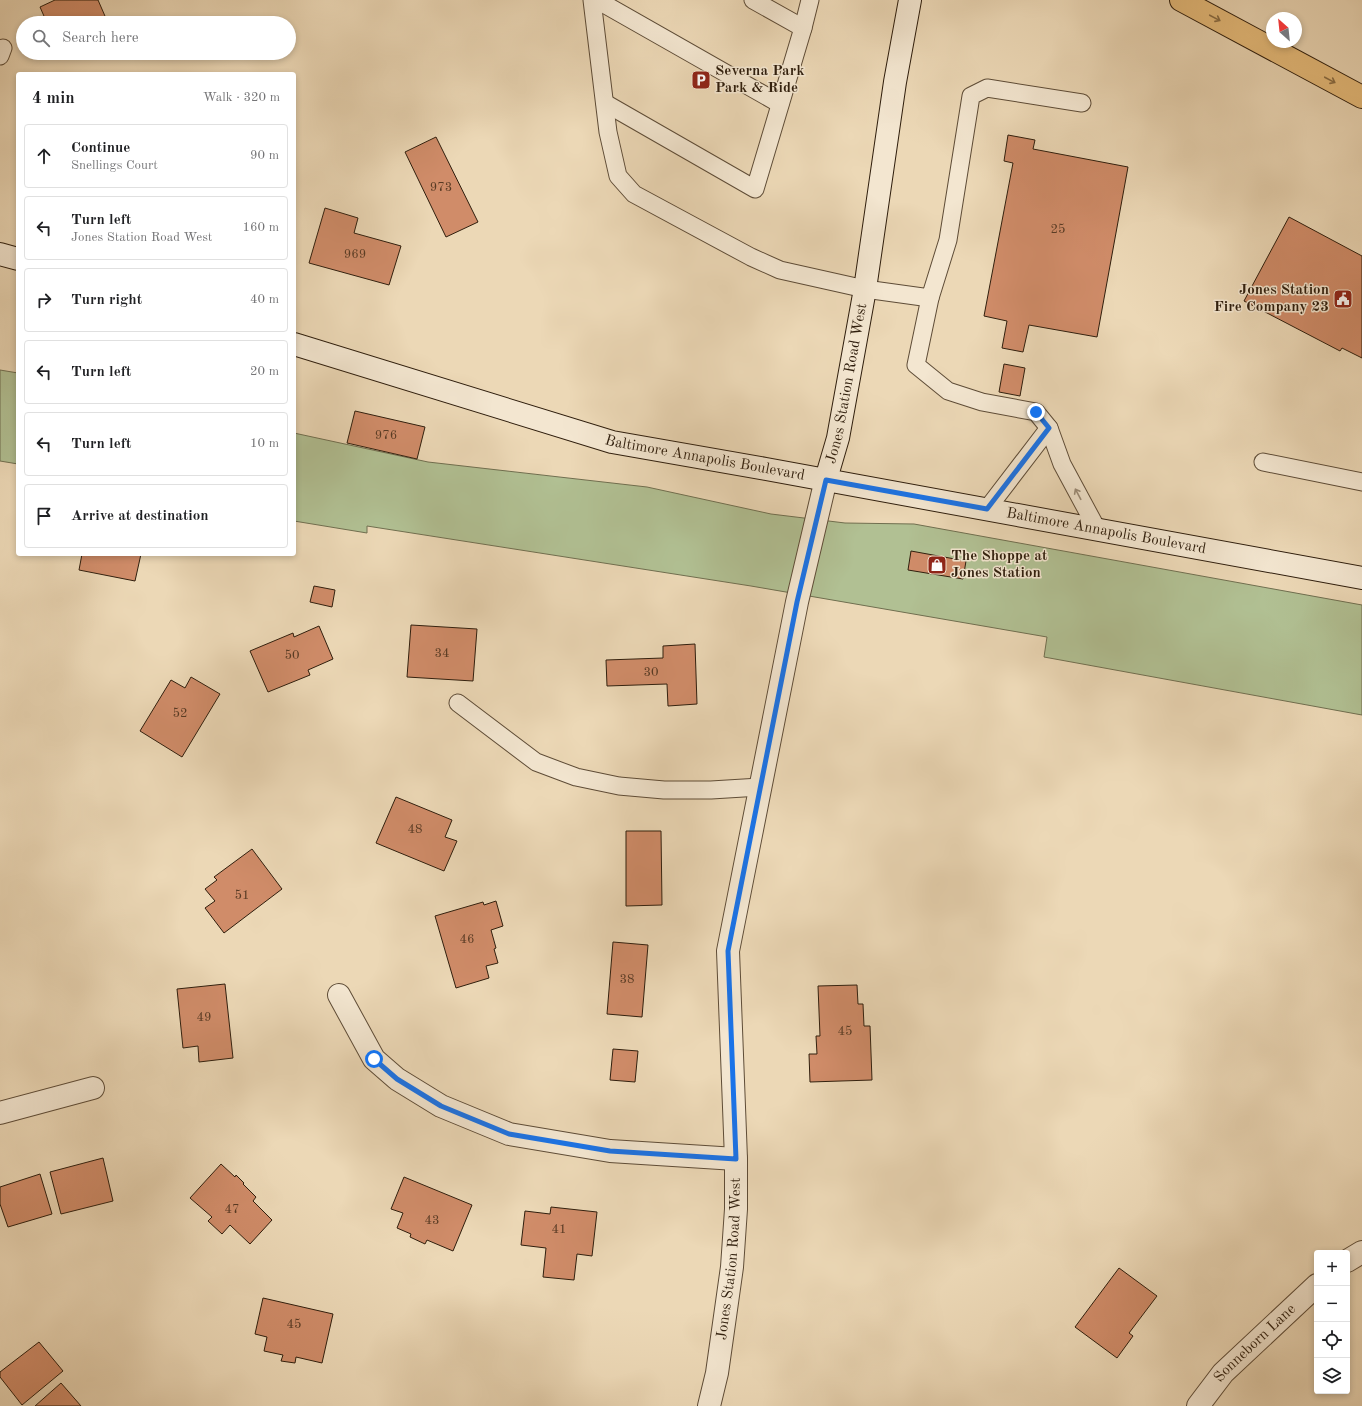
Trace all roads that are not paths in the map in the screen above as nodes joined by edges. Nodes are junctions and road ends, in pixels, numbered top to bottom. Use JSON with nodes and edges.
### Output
{"nodes":[{"id":1,"x":592,"y":0,"type":"edge"},
{"id":2,"x":597,"y":0,"type":"edge"},
{"id":3,"x":753,"y":0,"type":"edge"},
{"id":4,"x":810,"y":0,"type":"edge"},
{"id":5,"x":910,"y":0,"type":"edge"},
{"id":6,"x":1181,"y":0,"type":"edge"},
{"id":7,"x":803,"y":28,"type":"junction"},
{"id":8,"x":1362,"y":97,"type":"edge"},
{"id":9,"x":605,"y":103,"type":"junction"},
{"id":10,"x":1082,"y":103,"type":"dead end"},
{"id":11,"x":780,"y":104,"type":"junction"},
{"id":12,"x":0,"y":254,"type":"edge"},
{"id":13,"x":16,"y":258,"type":"edge"},
{"id":14,"x":865,"y":289,"type":"junction"},
{"id":15,"x":930,"y":298,"type":"junction"},
{"id":16,"x":296,"y":345,"type":"edge"},
{"id":17,"x":1049,"y":428,"type":"junction"},
{"id":18,"x":1263,"y":462,"type":"dead end"},
{"id":19,"x":826,"y":480,"type":"junction"},
{"id":20,"x":1362,"y":482,"type":"edge"},
{"id":21,"x":987,"y":509,"type":"junction"},
{"id":22,"x":1097,"y":529,"type":"junction"},
{"id":23,"x":1362,"y":578,"type":"edge"},
{"id":24,"x":458,"y":703,"type":"dead end"},
{"id":25,"x":760,"y":787,"type":"junction"},
{"id":26,"x":339,"y":995,"type":"dead end"},
{"id":27,"x":93,"y":1088,"type":"dead end"},
{"id":28,"x":0,"y":1113,"type":"edge"},
{"id":29,"x":736,"y":1159,"type":"junction"},
{"id":30,"x":1362,"y":1252,"type":"edge"},
{"id":31,"x":1350,"y":1260,"type":"edge"},
{"id":32,"x":1316,"y":1286,"type":"edge"},
{"id":33,"x":709,"y":1406,"type":"edge"},
{"id":34,"x":1198,"y":1406,"type":"edge"}],
"edges":[{"from":1,"to":9,"type":"lane"},
{"from":2,"to":11,"type":"lane"},
{"from":3,"to":7,"type":"lane"},
{"from":4,"to":7,"type":"lane"},
{"from":5,"to":14,"type":"street","name":"Jones Station Road West"},
{"from":6,"to":8,"type":"highway","one_way":true},
{"from":7,"to":11,"type":"lane"},
{"from":9,"to":11,"type":"lane"},
{"from":9,"to":14,"type":"lane"},
{"from":10,"to":15,"type":"lane"},
{"from":12,"to":13,"type":"street"},
{"from":14,"to":15,"type":"lane"},
{"from":14,"to":19,"type":"street","name":"Jones Station Road West"},
{"from":15,"to":17,"type":"lane"},
{"from":16,"to":19,"type":"street","name":"Baltimore Annapolis Boulevard"},
{"from":17,"to":21,"type":"lane"},
{"from":22,"to":17,"type":"lane","one_way":true},
{"from":18,"to":20,"type":"lane"},
{"from":19,"to":21,"type":"street","name":"Baltimore Annapolis Boulevard"},
{"from":19,"to":25,"type":"street","name":"Jones Station Road West"},
{"from":21,"to":22,"type":"street","name":"Baltimore Annapolis Boulevard"},
{"from":22,"to":23,"type":"street","name":"Baltimore Annapolis Boulevard"},
{"from":24,"to":25,"type":"lane"},
{"from":25,"to":29,"type":"street","name":"Jones Station Road West"},
{"from":26,"to":29,"type":"street"},
{"from":27,"to":28,"type":"street"},
{"from":29,"to":33,"type":"street","name":"Jones Station Road West"},
{"from":30,"to":31,"type":"street"},
{"from":32,"to":34,"type":"street","name":"Sonneborn Lane"}]}
